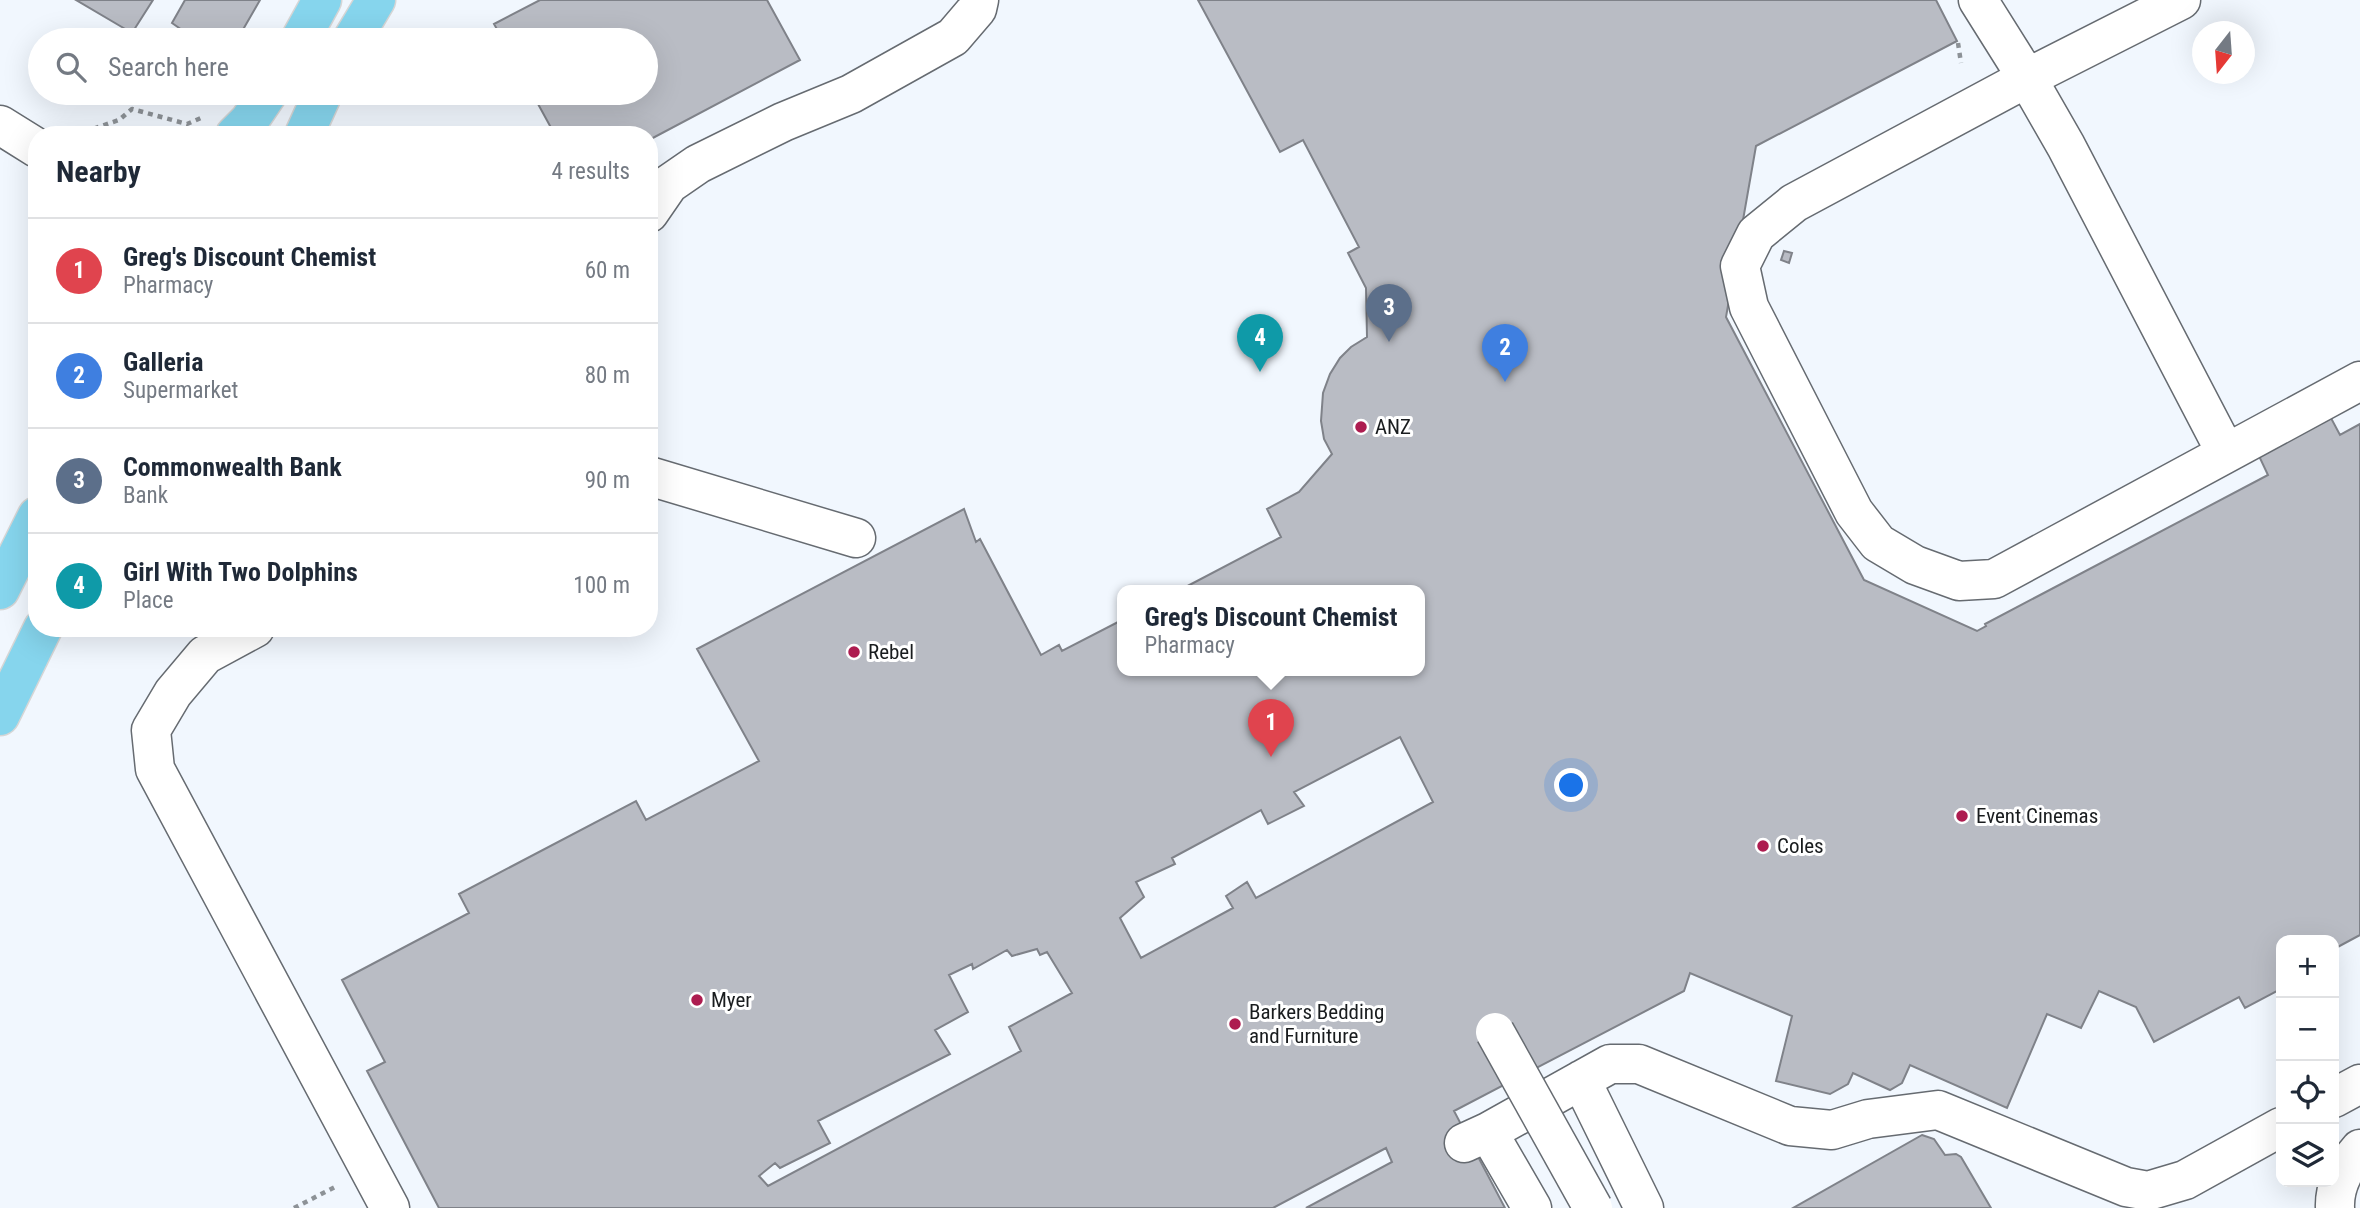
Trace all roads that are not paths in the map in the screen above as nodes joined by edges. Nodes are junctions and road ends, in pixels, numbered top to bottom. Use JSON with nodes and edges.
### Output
{"nodes":[{"id":1,"x":322,"y":0,"type":"edge"},
{"id":2,"x":376,"y":0,"type":"edge"},
{"id":3,"x":979,"y":0,"type":"edge"},
{"id":4,"x":1978,"y":0,"type":"edge"},
{"id":5,"x":2181,"y":0,"type":"edge"},
{"id":6,"x":307,"y":28,"type":"edge"},
{"id":7,"x":359,"y":28,"type":"edge"},
{"id":8,"x":2027,"y":78,"type":"junction"},
{"id":9,"x":260,"y":105,"type":"edge"},
{"id":10,"x":318,"y":105,"type":"edge"},
{"id":11,"x":0,"y":125,"type":"edge"},
{"id":12,"x":222,"y":125,"type":"edge"},
{"id":13,"x":308,"y":126,"type":"edge"},
{"id":14,"x":28,"y":142,"type":"edge"},
{"id":15,"x":658,"y":200,"type":"edge"},
{"id":16,"x":2360,"y":381,"type":"edge"},
{"id":17,"x":2226,"y":453,"type":"junction"},
{"id":18,"x":658,"y":479,"type":"edge"},
{"id":19,"x":28,"y":534,"type":"edge"},
{"id":20,"x":856,"y":538,"type":"dead end"},
{"id":21,"x":0,"y":590,"type":"edge"},
{"id":22,"x":39,"y":637,"type":"edge"},
{"id":23,"x":238,"y":637,"type":"edge"},
{"id":24,"x":0,"y":716,"type":"edge"},
{"id":25,"x":1495,"y":1032,"type":"dead end"},
{"id":26,"x":1581,"y":1080,"type":"junction"},
{"id":27,"x":2360,"y":1084,"type":"edge"},
{"id":28,"x":2339,"y":1095,"type":"edge"},
{"id":29,"x":2276,"y":1130,"type":"edge"},
{"id":30,"x":2360,"y":1149,"type":"edge"},
{"id":31,"x":390,"y":1208,"type":"edge"},
{"id":32,"x":1532,"y":1208,"type":"edge"},
{"id":33,"x":1593,"y":1208,"type":"edge"},
{"id":34,"x":1644,"y":1208,"type":"edge"},
{"id":35,"x":2335,"y":1208,"type":"edge"}],
"edges":[{"from":1,"to":6,"type":"main road"},
{"from":2,"to":7,"type":"main road"},
{"from":3,"to":15,"type":"street"},
{"from":4,"to":8,"type":"street"},
{"from":5,"to":8,"type":"street"},
{"from":8,"to":17,"type":"street"},
{"from":8,"to":17,"type":"street"},
{"from":9,"to":12,"type":"main road"},
{"from":10,"to":13,"type":"main road"},
{"from":11,"to":14,"type":"street"},
{"from":16,"to":17,"type":"street"},
{"from":18,"to":20,"type":"street"},
{"from":19,"to":21,"type":"main road"},
{"from":22,"to":24,"type":"main road"},
{"from":23,"to":31,"type":"street"},
{"from":25,"to":33,"type":"street","bridge":true},
{"from":26,"to":29,"type":"street"},
{"from":26,"to":32,"type":"street"},
{"from":26,"to":34,"type":"street"},
{"from":27,"to":28,"type":"street"},
{"from":30,"to":35,"type":"street"}]}
